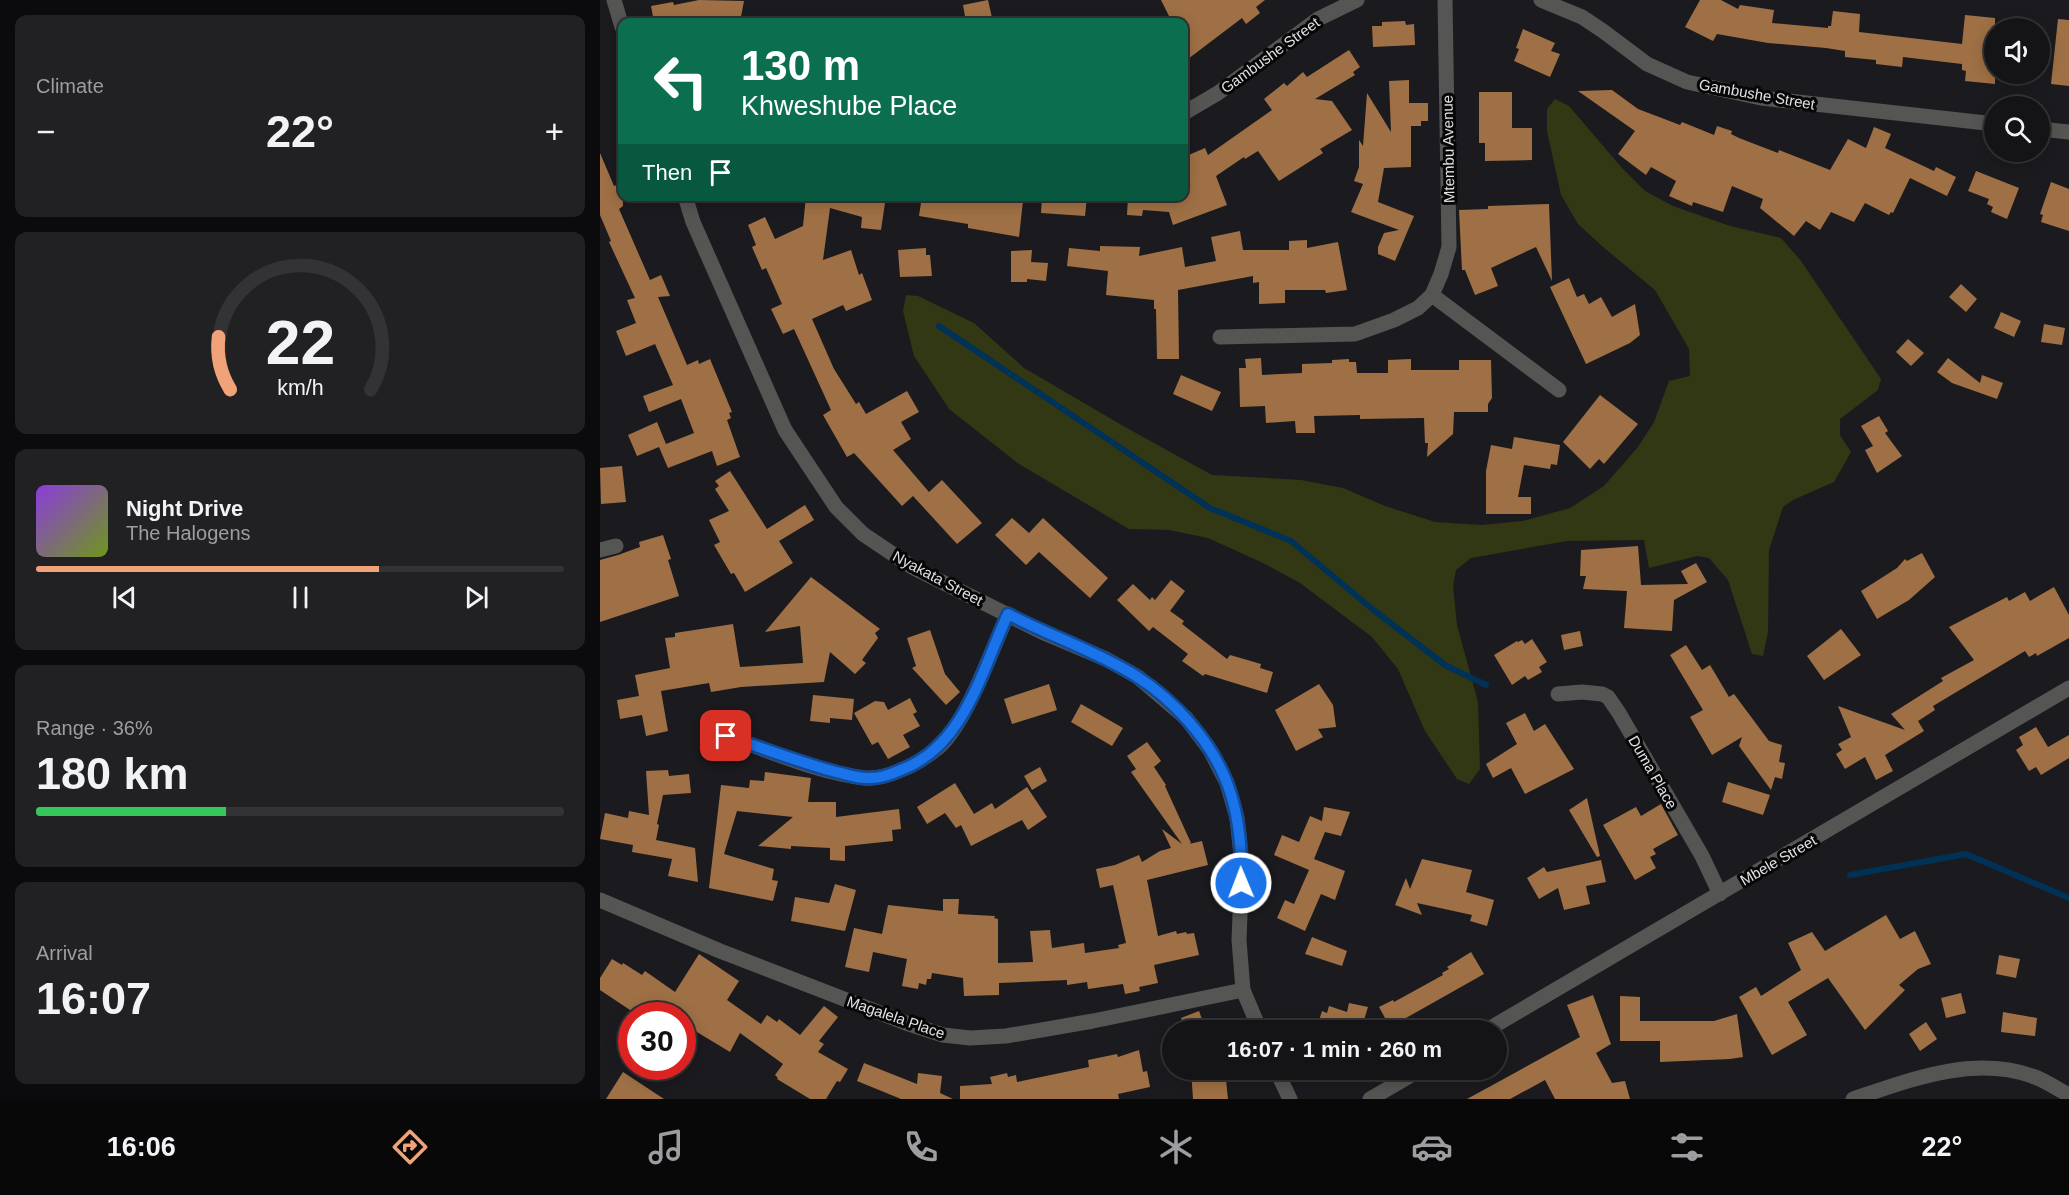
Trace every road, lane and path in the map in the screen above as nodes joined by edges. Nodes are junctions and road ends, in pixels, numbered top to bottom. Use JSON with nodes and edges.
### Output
{"nodes":[{"id":1,"x":614,"y":0,"type":"edge"},
{"id":2,"x":1357,"y":0,"type":"edge"},
{"id":3,"x":1445,"y":0,"type":"edge"},
{"id":4,"x":1541,"y":0,"type":"edge"},
{"id":5,"x":619,"y":18,"type":"edge"},
{"id":6,"x":1188,"y":110,"type":"edge"},
{"id":7,"x":1984,"y":123,"type":"edge"},
{"id":8,"x":2050,"y":130,"type":"edge"},
{"id":9,"x":2069,"y":132,"type":"edge"},
{"id":10,"x":687,"y":201,"type":"edge"},
{"id":11,"x":1432,"y":295,"type":"junction"},
{"id":12,"x":1220,"y":337,"type":"dead end"},
{"id":13,"x":1559,"y":390,"type":"dead end"},
{"id":14,"x":616,"y":546,"type":"dead end"},
{"id":15,"x":600,"y":550,"type":"edge"},
{"id":16,"x":1008,"y":614,"type":"junction"},
{"id":17,"x":2069,"y":688,"type":"edge"},
{"id":18,"x":1558,"y":694,"type":"dead end"},
{"id":19,"x":726,"y":736,"type":"dead end"},
{"id":20,"x":1720,"y":894,"type":"junction"},
{"id":21,"x":600,"y":900,"type":"edge"},
{"id":22,"x":1243,"y":990,"type":"junction"},
{"id":23,"x":1256,"y":1020,"type":"edge"},
{"id":24,"x":1504,"y":1020,"type":"edge"},
{"id":25,"x":1281,"y":1080,"type":"edge"},
{"id":26,"x":1403,"y":1080,"type":"edge"},
{"id":27,"x":2069,"y":1095,"type":"edge"},
{"id":28,"x":1376,"y":1096,"type":"edge"},
{"id":29,"x":1290,"y":1099,"type":"edge"},
{"id":30,"x":1853,"y":1099,"type":"edge"}],
"edges":[{"from":1,"to":5,"type":"street"},
{"from":2,"to":6,"type":"street","name":"Gambushe Street"},
{"from":3,"to":11,"type":"street","name":"Mtembu Avenue"},
{"from":4,"to":7,"type":"street","name":"Gambushe Street"},
{"from":8,"to":9,"type":"street"},
{"from":10,"to":16,"type":"street","name":"Nyakata Street"},
{"from":11,"to":12,"type":"street"},
{"from":11,"to":13,"type":"street"},
{"from":14,"to":15,"type":"street"},
{"from":16,"to":19,"type":"street"},
{"from":16,"to":22,"type":"street","name":"Nyakata Street"},
{"from":17,"to":20,"type":"street","name":"Mbele Street"},
{"from":18,"to":20,"type":"street","name":"Duma Place"},
{"from":20,"to":24,"type":"street","name":"Mbele Street"},
{"from":21,"to":22,"type":"street","name":"Magalela Place"},
{"from":22,"to":23,"type":"street","name":"Nyakata Street"},
{"from":25,"to":29,"type":"street"},
{"from":26,"to":28,"type":"street"},
{"from":27,"to":30,"type":"street"}]}
